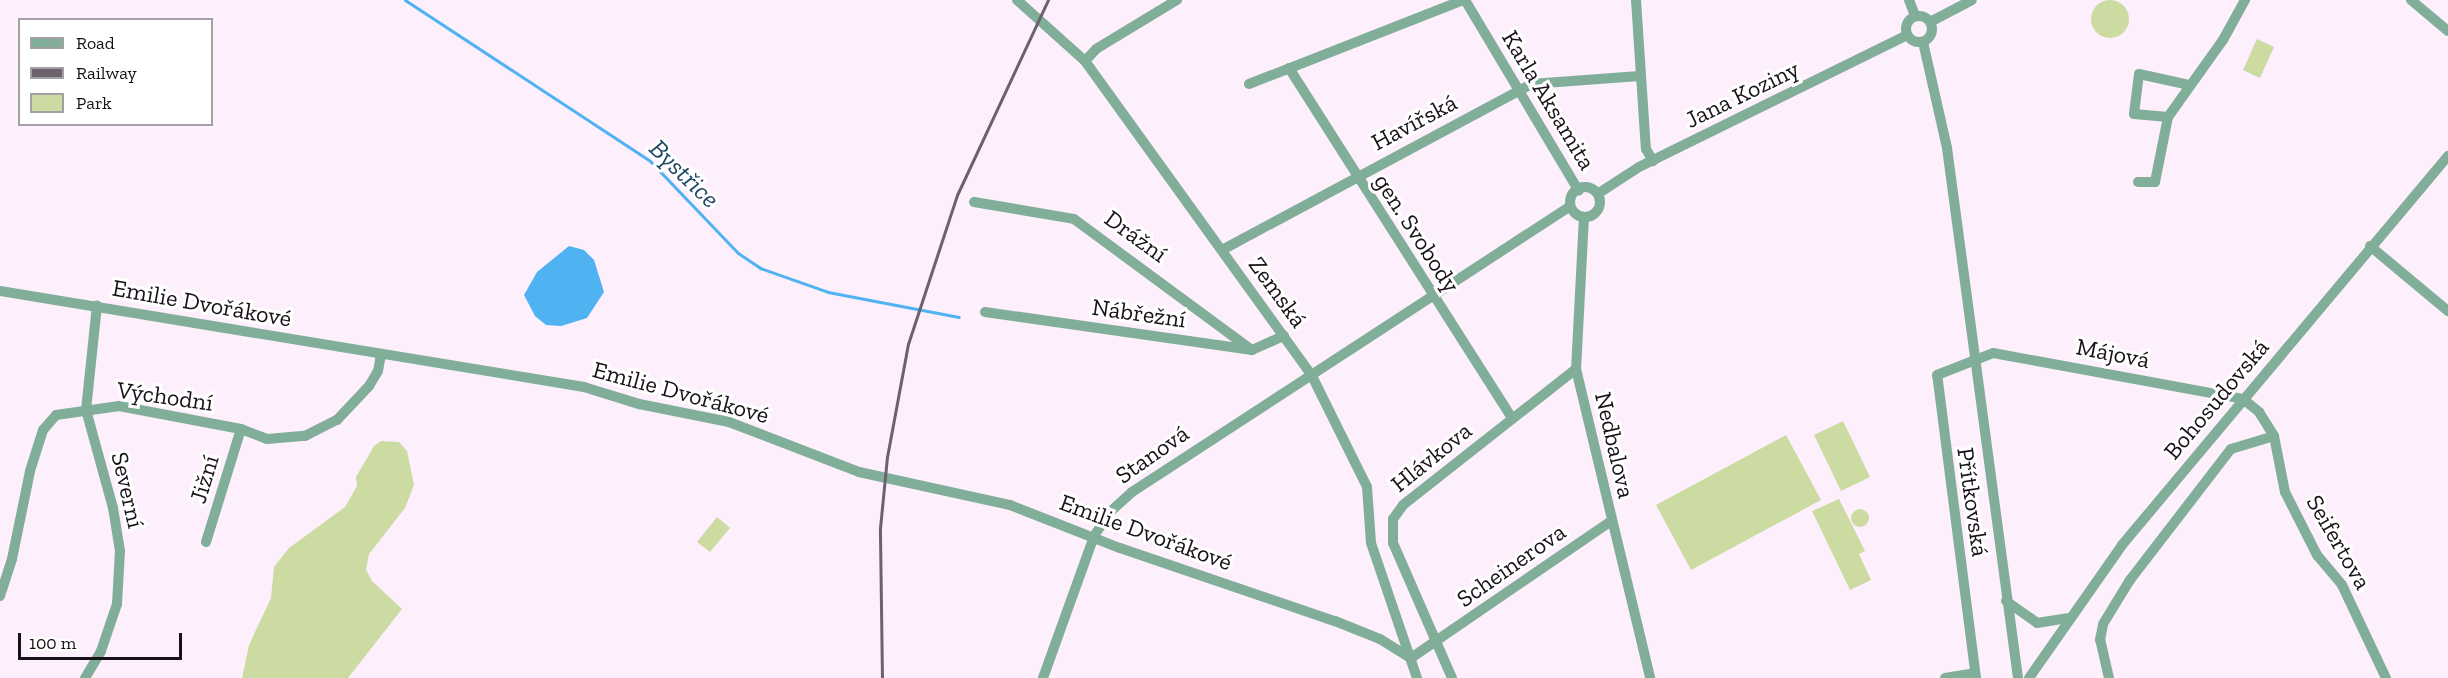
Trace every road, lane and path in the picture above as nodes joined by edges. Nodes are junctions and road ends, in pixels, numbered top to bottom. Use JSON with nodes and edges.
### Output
{"nodes":[{"id":1,"x":1017,"y":0,"type":"edge"},
{"id":2,"x":1177,"y":0,"type":"edge"},
{"id":3,"x":1464,"y":0,"type":"edge"},
{"id":4,"x":1636,"y":0,"type":"edge"},
{"id":5,"x":1909,"y":0,"type":"edge"},
{"id":6,"x":1972,"y":0,"type":"edge"},
{"id":7,"x":2245,"y":0,"type":"edge"},
{"id":8,"x":2411,"y":0,"type":"edge"},
{"id":9,"x":1915,"y":16,"type":"junction"},
{"id":10,"x":1930,"y":22,"type":"junction"},
{"id":11,"x":2448,"y":31,"type":"edge"},
{"id":12,"x":1907,"y":35,"type":"junction"},
{"id":13,"x":1923,"y":42,"type":"junction"},
{"id":14,"x":1085,"y":61,"type":"junction"},
{"id":15,"x":1289,"y":68,"type":"junction"},
{"id":16,"x":1640,"y":76,"type":"junction"},
{"id":17,"x":1249,"y":84,"type":"dead end"},
{"id":18,"x":2189,"y":85,"type":"junction"},
{"id":19,"x":1518,"y":91,"type":"junction"},
{"id":20,"x":2168,"y":117,"type":"junction"},
{"id":21,"x":2448,"y":156,"type":"edge"},
{"id":22,"x":1653,"y":161,"type":"junction"},
{"id":23,"x":1356,"y":176,"type":"junction"},
{"id":24,"x":2138,"y":182,"type":"dead end"},
{"id":25,"x":1579,"y":191,"type":"junction"},
{"id":26,"x":1599,"y":193,"type":"junction"},
{"id":27,"x":974,"y":202,"type":"dead end"},
{"id":28,"x":1569,"y":207,"type":"junction"},
{"id":29,"x":1584,"y":217,"type":"junction"},
{"id":30,"x":2370,"y":246,"type":"junction"},
{"id":31,"x":1222,"y":250,"type":"junction"},
{"id":32,"x":0,"y":291,"type":"edge"},
{"id":33,"x":1432,"y":294,"type":"junction"},
{"id":34,"x":97,"y":306,"type":"junction"},
{"id":35,"x":2448,"y":311,"type":"edge"},
{"id":36,"x":985,"y":312,"type":"dead end"},
{"id":37,"x":1284,"y":336,"type":"junction"},
{"id":38,"x":1252,"y":350,"type":"junction"},
{"id":39,"x":381,"y":354,"type":"junction"},
{"id":40,"x":1977,"y":358,"type":"junction"},
{"id":41,"x":1576,"y":369,"type":"junction"},
{"id":42,"x":1311,"y":374,"type":"junction"},
{"id":43,"x":2243,"y":399,"type":"junction"},
{"id":44,"x":86,"y":410,"type":"junction"},
{"id":45,"x":1513,"y":419,"type":"junction"},
{"id":46,"x":241,"y":429,"type":"junction"},
{"id":47,"x":2274,"y":436,"type":"junction"},
{"id":48,"x":1611,"y":521,"type":"junction"},
{"id":49,"x":1094,"y":536,"type":"junction"},
{"id":50,"x":206,"y":542,"type":"dead end"},
{"id":51,"x":0,"y":596,"type":"edge"},
{"id":52,"x":2006,"y":601,"type":"junction"},
{"id":53,"x":2068,"y":618,"type":"junction"},
{"id":54,"x":1437,"y":644,"type":"junction"},
{"id":55,"x":1411,"y":658,"type":"junction"},
{"id":56,"x":1975,"y":676,"type":"edge"},
{"id":57,"x":85,"y":678,"type":"edge"},
{"id":58,"x":1043,"y":678,"type":"edge"},
{"id":59,"x":1417,"y":678,"type":"edge"},
{"id":60,"x":1452,"y":678,"type":"edge"},
{"id":61,"x":1650,"y":678,"type":"edge"},
{"id":62,"x":1945,"y":678,"type":"edge"},
{"id":63,"x":2018,"y":678,"type":"edge"},
{"id":64,"x":2029,"y":678,"type":"edge"},
{"id":65,"x":2109,"y":678,"type":"edge"},
{"id":66,"x":2386,"y":678,"type":"edge"}],
"edges":[{"from":1,"to":14,"type":"street","name":"Zemská"},
{"from":2,"to":14,"type":"street"},
{"from":3,"to":15,"type":"street"},
{"from":3,"to":19,"type":"street","name":"Karla Aksamita"},
{"from":4,"to":16,"type":"street"},
{"from":5,"to":9,"type":"street"},
{"from":6,"to":10,"type":"street"},
{"from":7,"to":18,"type":"street"},
{"from":8,"to":11,"type":"street"},
{"from":9,"to":10,"type":"street"},
{"from":9,"to":12,"type":"street"},
{"from":10,"to":13,"type":"street"},
{"from":12,"to":13,"type":"street"},
{"from":12,"to":22,"type":"street","name":"Jana Koziny"},
{"from":13,"to":40,"type":"street","name":"Přítkovská"},
{"from":14,"to":31,"type":"street","name":"Zemská"},
{"from":15,"to":17,"type":"street"},
{"from":15,"to":23,"type":"street","name":"gen. Svobody"},
{"from":16,"to":19,"type":"street","name":"Havířská"},
{"from":16,"to":22,"type":"street"},
{"from":18,"to":20,"type":"street"},
{"from":18,"to":20,"type":"street"},
{"from":19,"to":23,"type":"street","name":"Havířská"},
{"from":19,"to":25,"type":"street","name":"Karla Aksamita"},
{"from":20,"to":24,"type":"street"},
{"from":21,"to":30,"type":"street","name":"Bohosudovská"},
{"from":22,"to":26,"type":"street","name":"Jana Koziny"},
{"from":23,"to":31,"type":"street","name":"Havířská"},
{"from":23,"to":33,"type":"street","name":"gen. Svobody"},
{"from":25,"to":26,"type":"street"},
{"from":25,"to":28,"type":"street"},
{"from":26,"to":29,"type":"street","name":"Jana Koziny"},
{"from":27,"to":38,"type":"street","name":"Drážní"},
{"from":28,"to":29,"type":"street"},
{"from":28,"to":33,"type":"street"},
{"from":29,"to":41,"type":"street","name":"Nedbalova"},
{"from":30,"to":35,"type":"street"},
{"from":30,"to":43,"type":"street","name":"Bohosudovská"},
{"from":31,"to":37,"type":"street","name":"Zemská"},
{"from":32,"to":34,"type":"street","name":"Emilie Dvořákové"},
{"from":33,"to":42,"type":"street"},
{"from":33,"to":45,"type":"street","name":"gen. Svobody"},
{"from":34,"to":39,"type":"street","name":"Emilie Dvořákové"},
{"from":34,"to":44,"type":"street","name":"Severní"},
{"from":36,"to":38,"type":"street","name":"Nábřežní"},
{"from":37,"to":38,"type":"street"},
{"from":37,"to":42,"type":"street","name":"Zemská"},
{"from":39,"to":46,"type":"street","name":"Východní"},
{"from":39,"to":49,"type":"street","name":"Emilie Dvořákové"},
{"from":40,"to":43,"type":"street","name":"Májová"},
{"from":40,"to":52,"type":"street","name":"Přítkovská"},
{"from":40,"to":56,"type":"street","name":"Přítkovská"},
{"from":41,"to":45,"type":"street","name":"Hlávkova"},
{"from":41,"to":48,"type":"street","name":"Nedbalova"},
{"from":42,"to":49,"type":"street","name":"Stanová"},
{"from":42,"to":55,"type":"street","name":"Zemská"},
{"from":43,"to":47,"type":"street","name":"Seifertova"},
{"from":43,"to":53,"type":"street","name":"Bohosudovská"},
{"from":44,"to":46,"type":"street","name":"Východní"},
{"from":44,"to":51,"type":"street","name":"Východní"},
{"from":44,"to":57,"type":"street","name":"Severní"},
{"from":45,"to":54,"type":"street","name":"Hlávkova"},
{"from":46,"to":50,"type":"street","name":"Jižní"},
{"from":47,"to":65,"type":"street","name":"Bohosudovská"},
{"from":47,"to":66,"type":"street","name":"Seifertova"},
{"from":48,"to":54,"type":"street","name":"Scheinerova"},
{"from":48,"to":61,"type":"street","name":"Nedbalova"},
{"from":49,"to":55,"type":"street","name":"Emilie Dvořákové"},
{"from":49,"to":58,"type":"street","name":"Stanová"},
{"from":52,"to":53,"type":"street"},
{"from":52,"to":63,"type":"street","name":"Přítkovská"},
{"from":53,"to":64,"type":"street","name":"Bohosudovská"},
{"from":54,"to":55,"type":"street","name":"Scheinerova"},
{"from":54,"to":60,"type":"street","name":"Hlávkova"},
{"from":55,"to":59,"type":"street","name":"Zemská"},
{"from":56,"to":62,"type":"street"}]}
